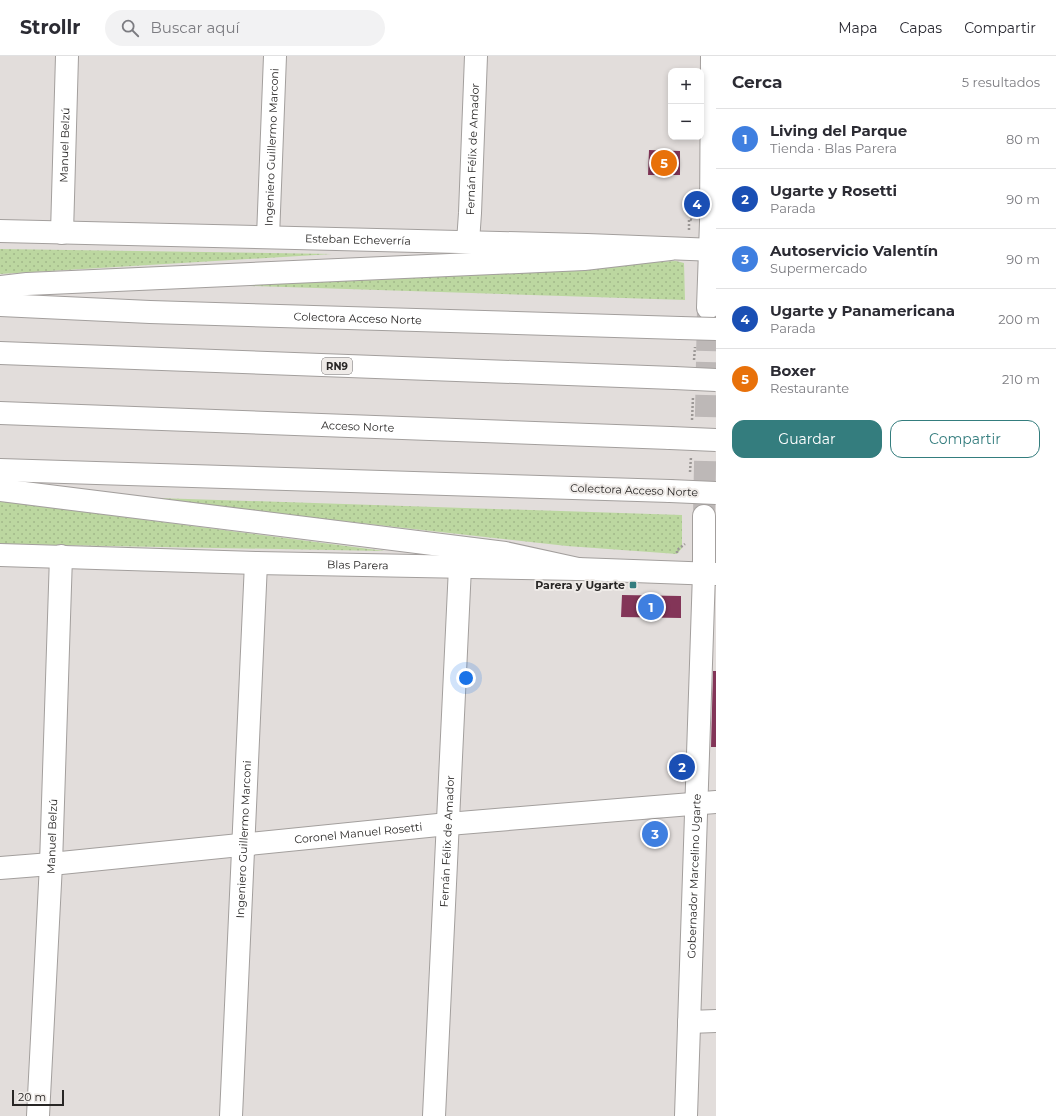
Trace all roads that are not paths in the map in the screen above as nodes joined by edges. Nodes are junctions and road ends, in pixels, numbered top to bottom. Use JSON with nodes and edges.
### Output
{"nodes":[{"id":1,"x":67,"y":56,"type":"edge"},
{"id":2,"x":275,"y":56,"type":"edge"},
{"id":3,"x":476,"y":56,"type":"edge"},
{"id":4,"x":712,"y":56,"type":"edge"},
{"id":5,"x":713,"y":164,"type":"edge"},
{"id":6,"x":0,"y":231,"type":"edge"},
{"id":7,"x":62,"y":233,"type":"junction"},
{"id":8,"x":268,"y":237,"type":"junction"},
{"id":9,"x":468,"y":242,"type":"junction"},
{"id":10,"x":679,"y":249,"type":"junction"},
{"id":11,"x":713,"y":250,"type":"edge"},
{"id":12,"x":0,"y":287,"type":"edge"},
{"id":13,"x":0,"y":305,"type":"edge"},
{"id":14,"x":708,"y":308,"type":"tunnel mouth"},
{"id":15,"x":716,"y":329,"type":"edge"},
{"id":16,"x":0,"y":353,"type":"edge"},
{"id":17,"x":716,"y":380,"type":"edge"},
{"id":18,"x":0,"y":413,"type":"edge"},
{"id":19,"x":716,"y":440,"type":"edge"},
{"id":20,"x":0,"y":470,"type":"edge"},
{"id":21,"x":0,"y":490,"type":"edge"},
{"id":22,"x":716,"y":493,"type":"edge"},
{"id":23,"x":704,"y":516,"type":"tunnel mouth"},
{"id":24,"x":0,"y":555,"type":"edge"},
{"id":25,"x":61,"y":556,"type":"junction"},
{"id":26,"x":256,"y":563,"type":"junction"},
{"id":27,"x":460,"y":567,"type":"junction"},
{"id":28,"x":578,"y":569,"type":"junction"},
{"id":29,"x":710,"y":573,"type":"edge"},
{"id":30,"x":709,"y":635,"type":"edge"},
{"id":31,"x":706,"y":802,"type":"edge"},
{"id":32,"x":448,"y":824,"type":"junction"},
{"id":33,"x":244,"y":845,"type":"junction"},
{"id":34,"x":51,"y":864,"type":"junction"},
{"id":35,"x":0,"y":868,"type":"edge"},
{"id":36,"x":716,"y":1021,"type":"edge"},
{"id":37,"x":689,"y":1022,"type":"junction"},
{"id":38,"x":38,"y":1116,"type":"edge"},
{"id":39,"x":232,"y":1116,"type":"edge"},
{"id":40,"x":434,"y":1116,"type":"edge"},
{"id":41,"x":686,"y":1116,"type":"edge"}],
"edges":[{"from":1,"to":7,"type":"main road","name":"Manuel Belzú"},
{"from":2,"to":8,"type":"main road","name":"Ingeniero Guillermo Marconi"},
{"from":3,"to":9,"type":"main road","name":"Fernán Félix de Amador"},
{"from":4,"to":5,"type":"main road"},
{"from":5,"to":11,"type":"main road"},
{"from":6,"to":7,"type":"main road","name":"Esteban Echeverría"},
{"from":7,"to":8,"type":"main road","name":"Esteban Echeverría"},
{"from":8,"to":9,"type":"main road","name":"Esteban Echeverría"},
{"from":9,"to":10,"type":"main road","name":"Esteban Echeverría"},
{"from":10,"to":11,"type":"main road","name":"Esteban Echeverría"},
{"from":10,"to":12,"type":"main road"},
{"from":11,"to":14,"type":"main road"},
{"from":13,"to":15,"type":"main road","name":"Colectora Acceso Norte","bridge":true},
{"from":16,"to":17,"type":"main road","number":"RN9","bridge":true},
{"from":18,"to":19,"type":"main road","name":"Acceso Norte","bridge":true},
{"from":20,"to":22,"type":"main road","name":"Colectora Acceso Norte","bridge":true},
{"from":21,"to":28,"type":"main road"},
{"from":23,"to":29,"type":"main road","name":"Gobernador Marcelino Ugarte"},
{"from":24,"to":25,"type":"main road","name":"Blas Parera"},
{"from":25,"to":26,"type":"main road","name":"Blas Parera"},
{"from":25,"to":34,"type":"main road","name":"Manuel Belzú"},
{"from":26,"to":27,"type":"main road","name":"Blas Parera"},
{"from":26,"to":33,"type":"main road","name":"Ingeniero Guillermo Marconi"},
{"from":27,"to":28,"type":"main road","name":"Blas Parera"},
{"from":27,"to":32,"type":"main road","name":"Fernán Félix de Amador"},
{"from":28,"to":29,"type":"main road","name":"Blas Parera"},
{"from":29,"to":30,"type":"main road","name":"Gobernador Marcelino Ugarte"},
{"from":30,"to":31,"type":"main road","name":"Gobernador Marcelino Ugarte"},
{"from":31,"to":32,"type":"main road","name":"Coronel Manuel Rosetti"},
{"from":31,"to":37,"type":"main road","name":"Gobernador Marcelino Ugarte"},
{"from":32,"to":33,"type":"main road","name":"Coronel Manuel Rosetti"},
{"from":32,"to":40,"type":"main road","name":"Fernán Félix de Amador"},
{"from":33,"to":34,"type":"main road","name":"Coronel Manuel Rosetti"},
{"from":33,"to":39,"type":"main road","name":"Ingeniero Guillermo Marconi"},
{"from":34,"to":35,"type":"main road","name":"Coronel Manuel Rosetti"},
{"from":34,"to":38,"type":"main road","name":"Manuel Belzú"},
{"from":36,"to":37,"type":"main road"},
{"from":37,"to":41,"type":"main road","name":"Gobernador Marcelino Ugarte"}]}
